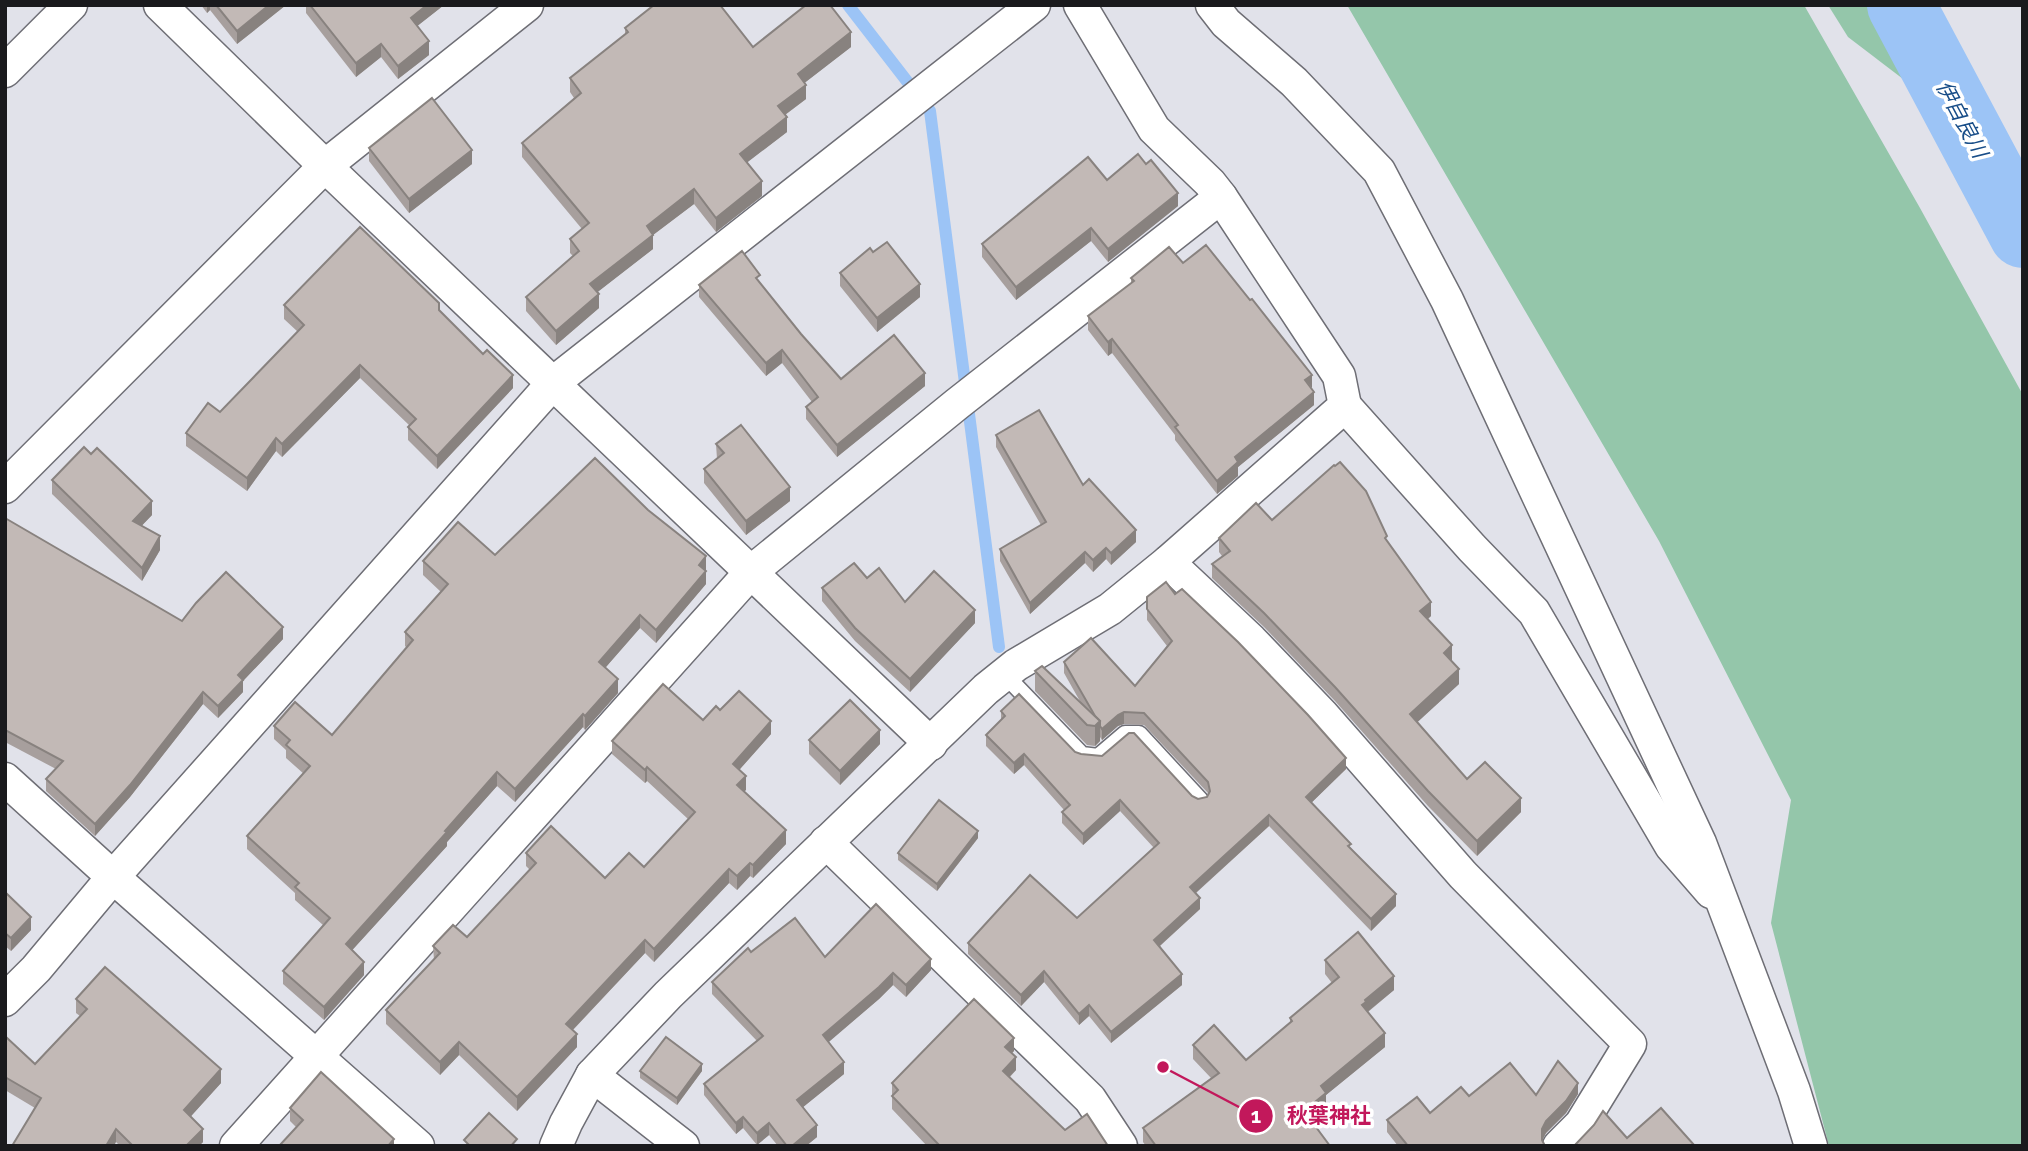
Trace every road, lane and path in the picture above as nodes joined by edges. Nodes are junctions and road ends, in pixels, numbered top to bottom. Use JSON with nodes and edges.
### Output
{"nodes":[{"id":1,"x":71,"y":5,"type":"edge"},
{"id":2,"x":160,"y":5,"type":"edge"},
{"id":3,"x":527,"y":5,"type":"edge"},
{"id":4,"x":1034,"y":5,"type":"edge"},
{"id":5,"x":1080,"y":5,"type":"edge"},
{"id":6,"x":1212,"y":5,"type":"edge"},
{"id":7,"x":5,"y":71,"type":"edge"},
{"id":8,"x":326,"y":166,"type":"junction"},
{"id":9,"x":1221,"y":197,"type":"junction"},
{"id":10,"x":553,"y":383,"type":"junction"},
{"id":11,"x":1345,"y":406,"type":"junction"},
{"id":12,"x":5,"y":487,"type":"edge"},
{"id":13,"x":1168,"y":562,"type":"junction"},
{"id":14,"x":752,"y":572,"type":"junction"},
{"id":15,"x":1004,"y":674,"type":"junction"},
{"id":16,"x":931,"y":744,"type":"junction"},
{"id":17,"x":5,"y":779,"type":"edge"},
{"id":18,"x":1200,"y":800,"type":"edge"},
{"id":19,"x":826,"y":842,"type":"junction"},
{"id":20,"x":113,"y":877,"type":"junction"},
{"id":21,"x":1725,"y":909,"type":"junction"},
{"id":22,"x":5,"y":1000,"type":"edge"},
{"id":23,"x":316,"y":1056,"type":"junction"},
{"id":24,"x":592,"y":1075,"type":"junction"},
{"id":25,"x":236,"y":1146,"type":"edge"},
{"id":26,"x":418,"y":1146,"type":"edge"},
{"id":27,"x":556,"y":1146,"type":"edge"},
{"id":28,"x":683,"y":1146,"type":"edge"},
{"id":29,"x":1121,"y":1146,"type":"edge"},
{"id":30,"x":1559,"y":1146,"type":"edge"},
{"id":31,"x":1811,"y":1146,"type":"edge"}],
"edges":[{"from":1,"to":7,"type":"street"},
{"from":2,"to":8,"type":"street"},
{"from":3,"to":8,"type":"street"},
{"from":4,"to":10,"type":"street"},
{"from":5,"to":9,"type":"street"},
{"from":6,"to":21,"type":"street"},
{"from":8,"to":10,"type":"street"},
{"from":8,"to":12,"type":"street"},
{"from":9,"to":11,"type":"street"},
{"from":9,"to":14,"type":"street"},
{"from":10,"to":14,"type":"street"},
{"from":10,"to":20,"type":"street"},
{"from":11,"to":13,"type":"street"},
{"from":11,"to":21,"type":"street"},
{"from":13,"to":15,"type":"street"},
{"from":13,"to":30,"type":"street"},
{"from":14,"to":16,"type":"street"},
{"from":14,"to":23,"type":"street"},
{"from":15,"to":16,"type":"street"},
{"from":15,"to":18,"type":"lane"},
{"from":16,"to":19,"type":"street"},
{"from":17,"to":20,"type":"street"},
{"from":19,"to":24,"type":"street"},
{"from":19,"to":29,"type":"street"},
{"from":20,"to":22,"type":"street"},
{"from":20,"to":23,"type":"street"},
{"from":21,"to":31,"type":"street"},
{"from":23,"to":25,"type":"street"},
{"from":23,"to":26,"type":"street"},
{"from":24,"to":27,"type":"street"},
{"from":24,"to":28,"type":"street"}]}
